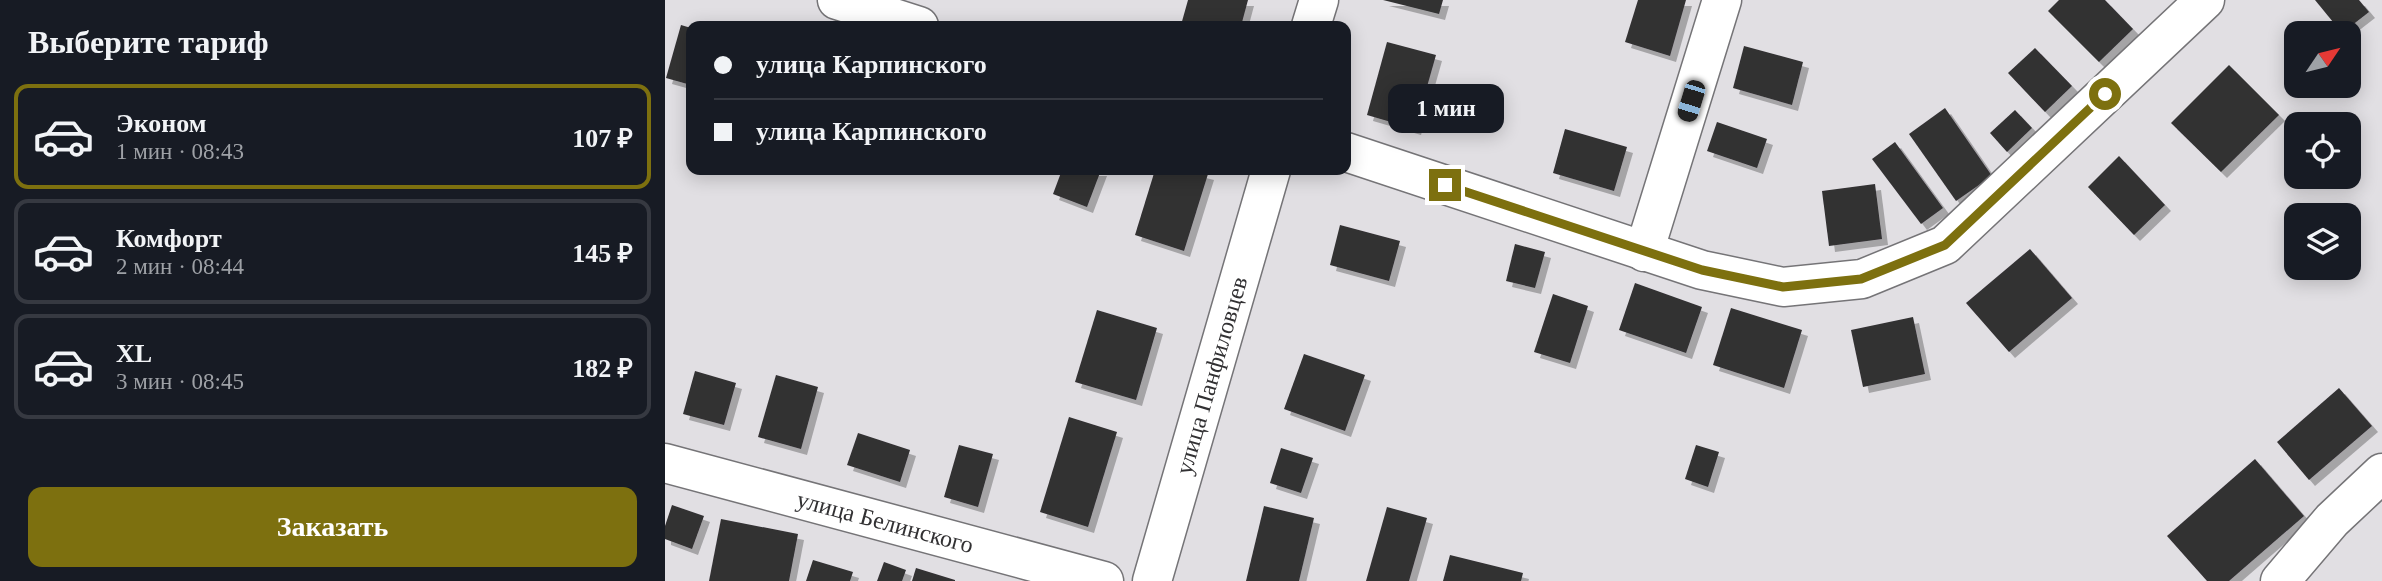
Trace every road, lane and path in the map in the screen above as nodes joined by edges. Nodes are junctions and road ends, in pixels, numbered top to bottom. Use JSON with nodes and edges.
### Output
{"nodes":[{"id":1,"x":837,"y":0,"type":"edge"},
{"id":2,"x":1319,"y":0,"type":"edge"},
{"id":3,"x":1722,"y":0,"type":"edge"},
{"id":4,"x":2205,"y":0,"type":"edge"},
{"id":5,"x":898,"y":14,"type":"edge"},
{"id":6,"x":1313,"y":21,"type":"edge"},
{"id":7,"x":1351,"y":154,"type":"edge"},
{"id":8,"x":1270,"y":175,"type":"edge"},
{"id":9,"x":1644,"y":251,"type":"junction"},
{"id":10,"x":665,"y":463,"type":"edge"},
{"id":11,"x":2382,"y":473,"type":"edge"},
{"id":12,"x":1104,"y":581,"type":"edge"},
{"id":13,"x":1152,"y":581,"type":"edge"},
{"id":14,"x":2280,"y":581,"type":"edge"}],
"edges":[{"from":1,"to":5,"type":"street"},
{"from":2,"to":6,"type":"street"},
{"from":3,"to":9,"type":"street"},
{"from":4,"to":9,"type":"street"},
{"from":7,"to":9,"type":"street"},
{"from":8,"to":13,"type":"street","name":"улица Панфиловцев"},
{"from":10,"to":12,"type":"street","name":"улица Белинского"},
{"from":11,"to":14,"type":"street"}]}
